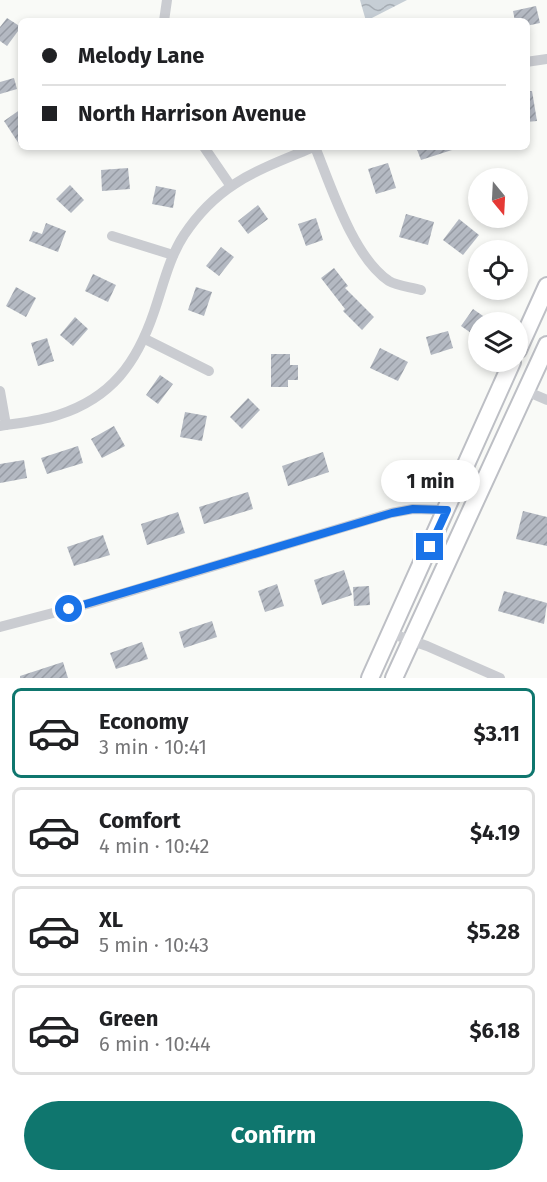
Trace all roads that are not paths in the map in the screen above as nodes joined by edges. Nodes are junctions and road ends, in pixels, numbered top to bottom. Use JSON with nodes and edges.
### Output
{"nodes":[{"id":1,"x":167,"y":0,"type":"edge"},
{"id":2,"x":164,"y":18,"type":"edge"},
{"id":3,"x":547,"y":59,"type":"edge"},
{"id":4,"x":530,"y":61,"type":"edge"},
{"id":5,"x":206,"y":150,"type":"edge"},
{"id":6,"x":307,"y":150,"type":"edge"},
{"id":7,"x":315,"y":150,"type":"edge"},
{"id":8,"x":230,"y":185,"type":"junction"},
{"id":9,"x":112,"y":236,"type":"dead end"},
{"id":10,"x":173,"y":255,"type":"junction"},
{"id":11,"x":547,"y":286,"type":"edge"},
{"id":12,"x":421,"y":290,"type":"dead end"},
{"id":13,"x":528,"y":328,"type":"edge"},
{"id":14,"x":145,"y":339,"type":"junction"},
{"id":15,"x":547,"y":345,"type":"edge"},
{"id":16,"x":209,"y":371,"type":"dead end"},
{"id":17,"x":508,"y":372,"type":"edge"},
{"id":18,"x":0,"y":391,"type":"edge"},
{"id":19,"x":526,"y":391,"type":"junction"},
{"id":20,"x":547,"y":400,"type":"edge"},
{"id":21,"x":3,"y":426,"type":"edge"},
{"id":22,"x":447,"y":510,"type":"junction"},
{"id":23,"x":0,"y":627,"type":"edge"},
{"id":24,"x":390,"y":633,"type":"junction"},
{"id":25,"x":411,"y":639,"type":"junction"},
{"id":26,"x":370,"y":678,"type":"edge"},
{"id":27,"x":394,"y":678,"type":"edge"},
{"id":28,"x":500,"y":678,"type":"edge"}],
"edges":[{"from":1,"to":2,"type":"street"},
{"from":3,"to":4,"type":"street"},
{"from":5,"to":8,"type":"street"},
{"from":6,"to":8,"type":"street"},
{"from":7,"to":12,"type":"street"},
{"from":8,"to":10,"type":"street"},
{"from":9,"to":10,"type":"street"},
{"from":10,"to":14,"type":"street"},
{"from":11,"to":13,"type":"main road"},
{"from":14,"to":16,"type":"street"},
{"from":14,"to":21,"type":"street"},
{"from":15,"to":19,"type":"main road"},
{"from":17,"to":22,"type":"main road"},
{"from":18,"to":21,"type":"street"},
{"from":19,"to":20,"type":"street"},
{"from":19,"to":25,"type":"main road"},
{"from":22,"to":23,"type":"street"},
{"from":22,"to":24,"type":"main road"},
{"from":24,"to":25,"type":"street"},
{"from":24,"to":26,"type":"main road"},
{"from":25,"to":27,"type":"main road"},
{"from":25,"to":28,"type":"street"}]}
